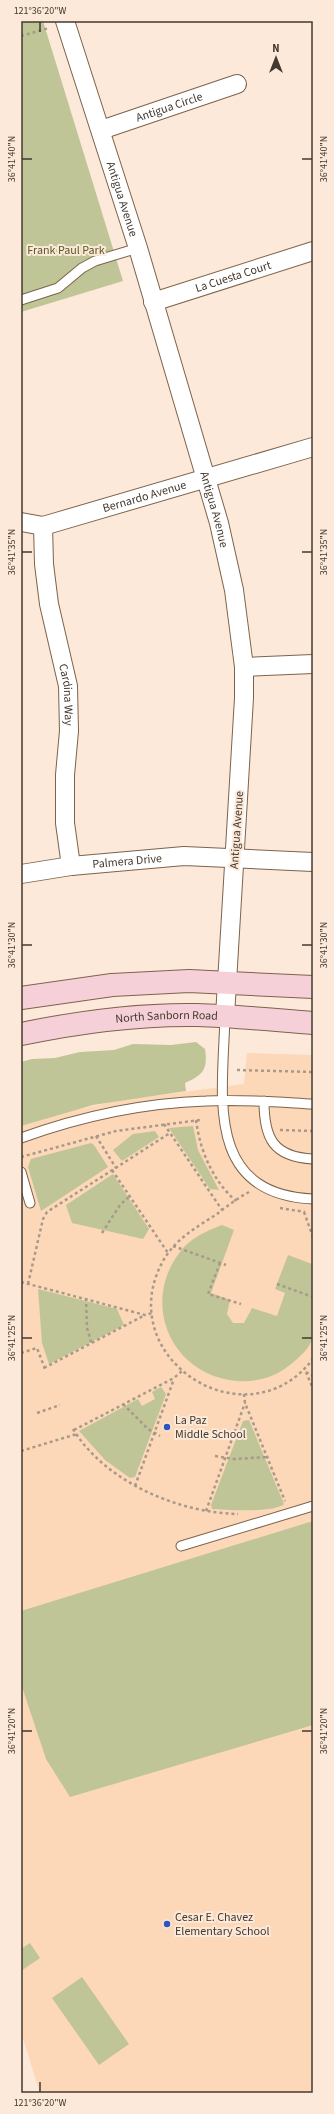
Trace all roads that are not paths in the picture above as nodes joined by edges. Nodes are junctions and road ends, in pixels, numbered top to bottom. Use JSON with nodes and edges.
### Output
{"nodes":[{"id":1,"x":66,"y":22,"type":"edge"},
{"id":2,"x":237,"y":84,"type":"dead end"},
{"id":3,"x":101,"y":130,"type":"junction"},
{"id":4,"x":138,"y":248,"type":"junction"},
{"id":5,"x":313,"y":251,"type":"edge"},
{"id":6,"x":21,"y":300,"type":"edge"},
{"id":7,"x":153,"y":302,"type":"junction"},
{"id":8,"x":313,"y":447,"type":"edge"},
{"id":9,"x":206,"y":479,"type":"junction"},
{"id":10,"x":21,"y":522,"type":"edge"},
{"id":11,"x":44,"y":526,"type":"junction"},
{"id":12,"x":313,"y":664,"type":"edge"},
{"id":13,"x":244,"y":668,"type":"junction"},
{"id":14,"x":235,"y":858,"type":"junction"},
{"id":15,"x":313,"y":862,"type":"edge"},
{"id":16,"x":71,"y":866,"type":"junction"},
{"id":17,"x":21,"y":874,"type":"edge"},
{"id":18,"x":226,"y":981,"type":"junction"},
{"id":19,"x":313,"y":987,"type":"edge"},
{"id":20,"x":21,"y":998,"type":"edge"},
{"id":21,"x":225,"y":1016,"type":"junction"},
{"id":22,"x":313,"y":1023,"type":"edge"},
{"id":23,"x":21,"y":1034,"type":"edge"},
{"id":24,"x":222,"y":1100,"type":"junction"},
{"id":25,"x":264,"y":1101,"type":"junction"},
{"id":26,"x":313,"y":1104,"type":"edge"},
{"id":27,"x":21,"y":1138,"type":"edge"},
{"id":28,"x":313,"y":1159,"type":"edge"},
{"id":29,"x":21,"y":1172,"type":"edge"},
{"id":30,"x":313,"y":1199,"type":"edge"},
{"id":31,"x":30,"y":1203,"type":"dead end"},
{"id":32,"x":313,"y":1506,"type":"edge"},
{"id":33,"x":181,"y":1546,"type":"dead end"}],
"edges":[{"from":1,"to":3,"type":"street","name":"Antigua Avenue"},
{"from":2,"to":3,"type":"street","name":"Antigua Circle"},
{"from":3,"to":4,"type":"street","name":"Antigua Avenue"},
{"from":4,"to":6,"type":"lane"},
{"from":4,"to":7,"type":"street","name":"Antigua Avenue"},
{"from":5,"to":7,"type":"street","name":"La Cuesta Court"},
{"from":7,"to":9,"type":"street","name":"Antigua Avenue"},
{"from":8,"to":9,"type":"street","name":"Bernardo Avenue"},
{"from":9,"to":11,"type":"street","name":"Bernardo Avenue"},
{"from":9,"to":13,"type":"street","name":"Antigua Avenue"},
{"from":10,"to":11,"type":"street","name":"Bernardo Avenue"},
{"from":11,"to":16,"type":"street","name":"Cardina Way"},
{"from":12,"to":13,"type":"street"},
{"from":13,"to":14,"type":"street","name":"Antigua Avenue"},
{"from":14,"to":15,"type":"street","name":"Palmera Drive"},
{"from":14,"to":16,"type":"street","name":"Palmera Drive"},
{"from":14,"to":18,"type":"street","name":"Antigua Avenue"},
{"from":16,"to":17,"type":"street","name":"Palmera Drive"},
{"from":18,"to":19,"type":"main road"},
{"from":18,"to":20,"type":"main road"},
{"from":18,"to":21,"type":"street","name":"Antigua Avenue"},
{"from":21,"to":22,"type":"main road","name":"North Sanborn Road"},
{"from":21,"to":23,"type":"main road","name":"North Sanborn Road"},
{"from":21,"to":24,"type":"lane"},
{"from":24,"to":25,"type":"lane"},
{"from":24,"to":27,"type":"lane"},
{"from":24,"to":30,"type":"lane"},
{"from":25,"to":26,"type":"lane"},
{"from":25,"to":28,"type":"lane"},
{"from":29,"to":31,"type":"lane"},
{"from":32,"to":33,"type":"lane"}]}
